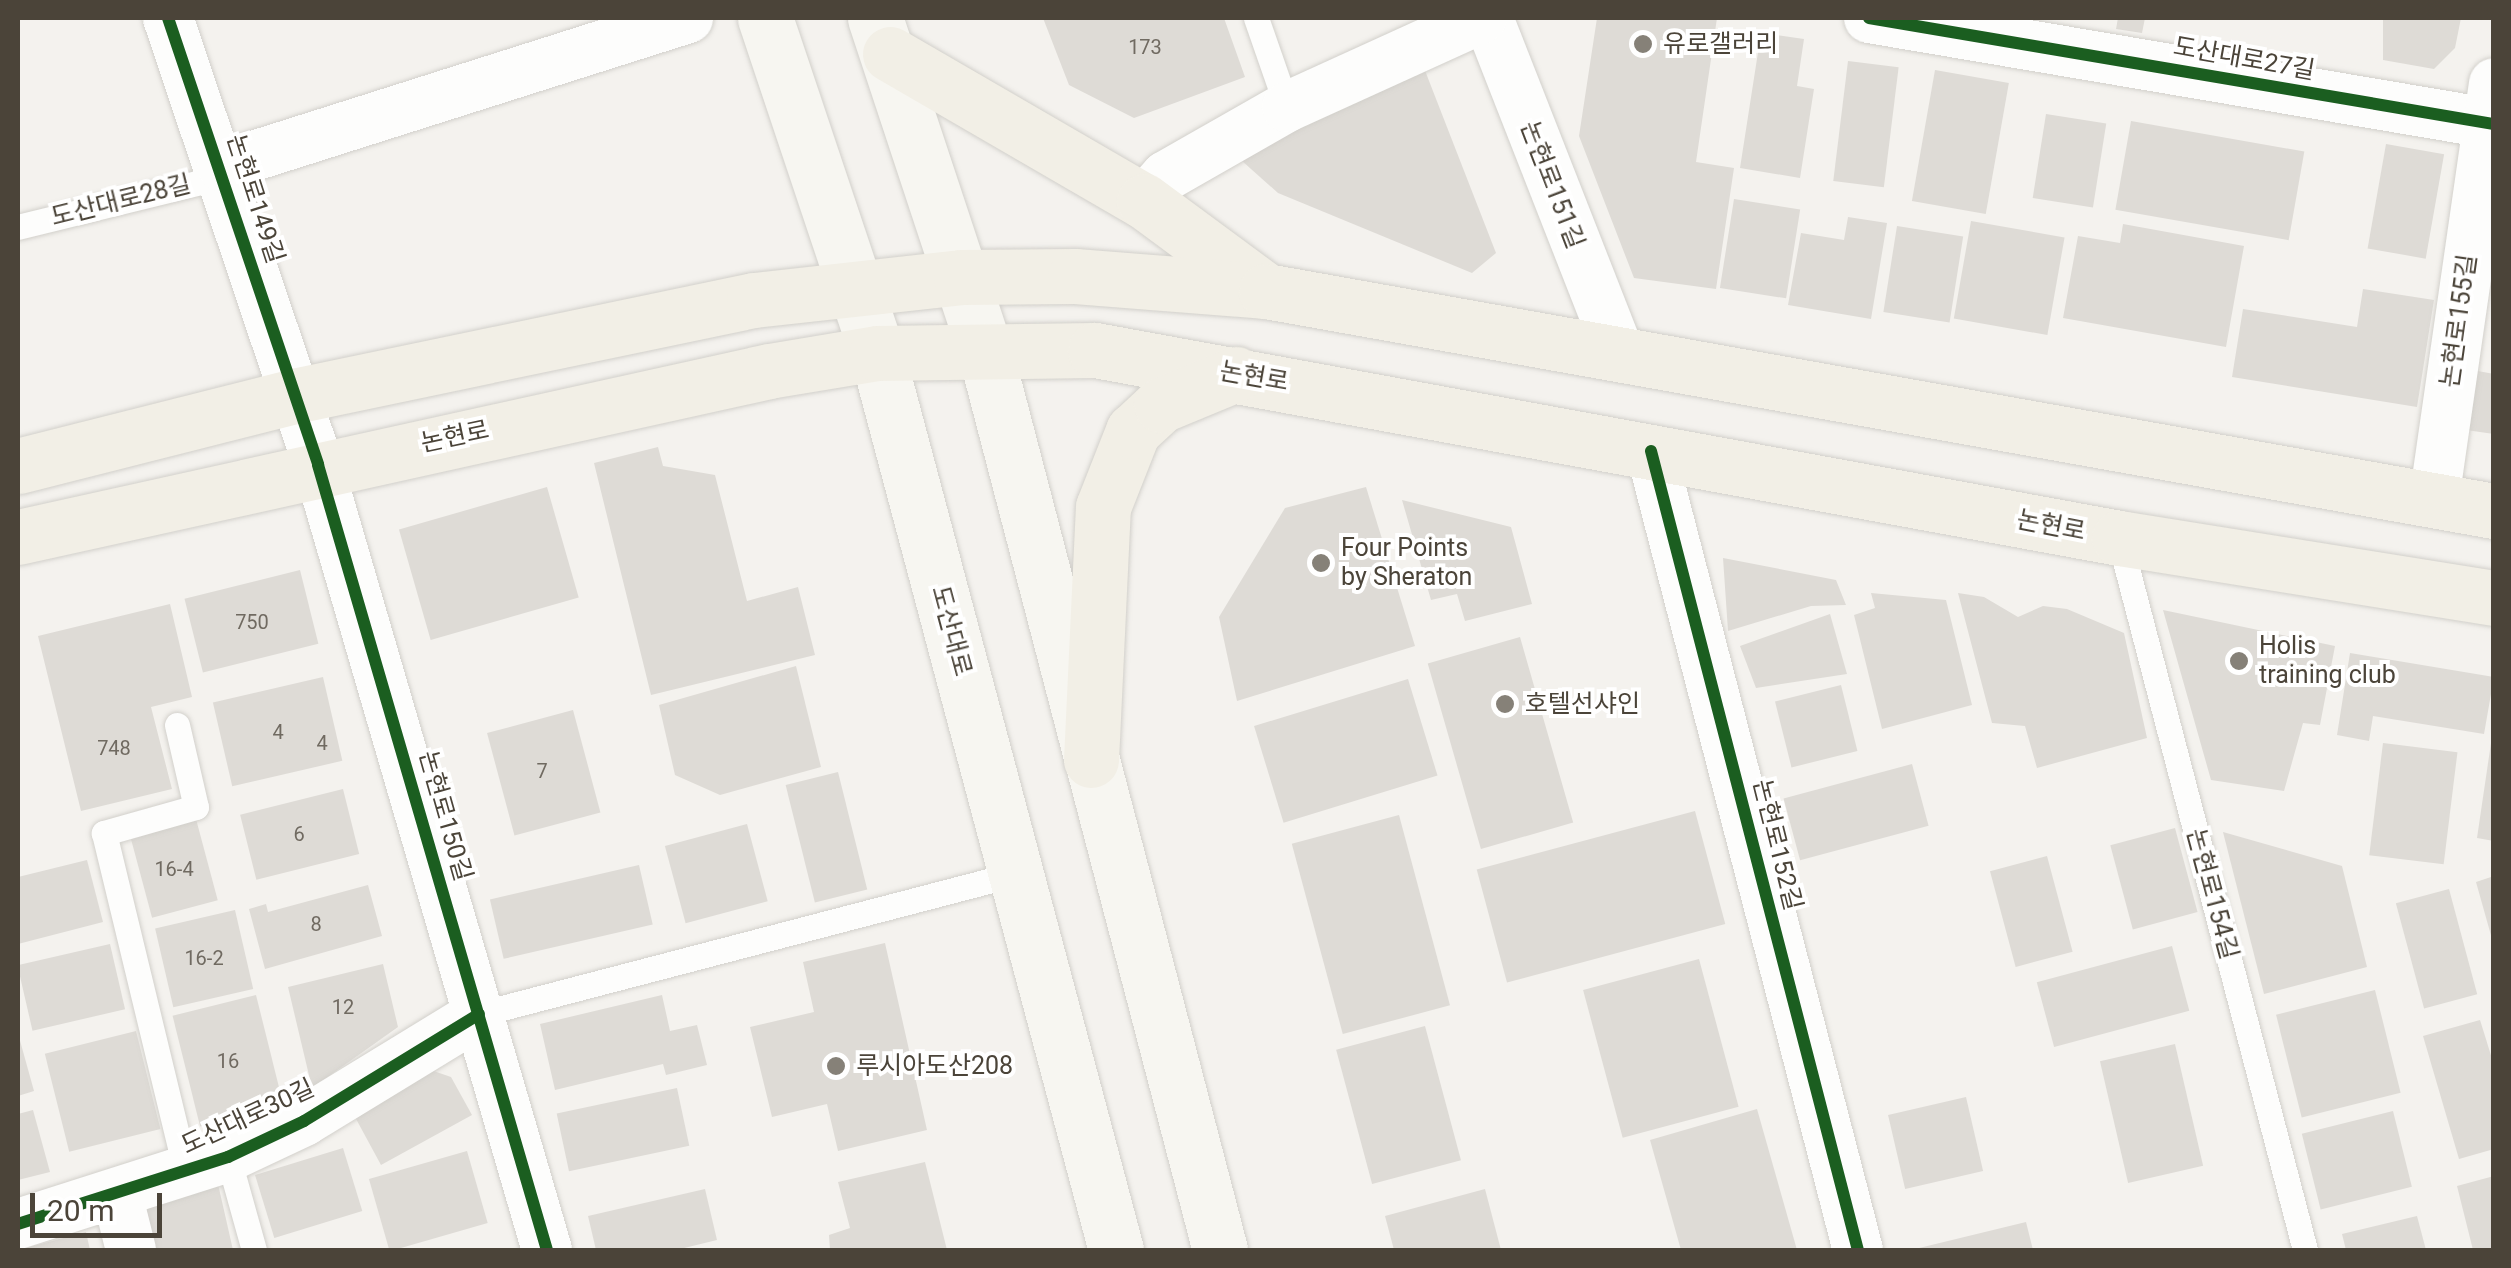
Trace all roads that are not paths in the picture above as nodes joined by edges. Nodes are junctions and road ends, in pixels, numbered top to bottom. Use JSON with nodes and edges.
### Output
{"nodes":[{"id":1,"x":168,"y":18,"type":"edge"},
{"id":2,"x":688,"y":18,"type":"edge"},
{"id":3,"x":765,"y":18,"type":"edge"},
{"id":4,"x":1256,"y":18,"type":"edge"},
{"id":5,"x":1485,"y":18,"type":"edge"},
{"id":6,"x":1869,"y":18,"type":"edge"},
{"id":7,"x":882,"y":36,"type":"edge"},
{"id":8,"x":1287,"y":107,"type":"junction"},
{"id":9,"x":2491,"y":110,"type":"edge"},
{"id":10,"x":223,"y":171,"type":"junction"},
{"id":11,"x":1144,"y":200,"type":"junction"},
{"id":12,"x":18,"y":226,"type":"edge"},
{"id":13,"x":961,"y":278,"type":"junction"},
{"id":14,"x":858,"y":286,"type":"junction"},
{"id":15,"x":1266,"y":292,"type":"junction"},
{"id":16,"x":985,"y":351,"type":"junction"},
{"id":17,"x":877,"y":352,"type":"junction"},
{"id":18,"x":1618,"y":352,"type":"junction"},
{"id":19,"x":1236,"y":374,"type":"junction"},
{"id":20,"x":294,"y":396,"type":"junction"},
{"id":21,"x":1651,"y":451,"type":"junction"},
{"id":22,"x":318,"y":465,"type":"junction"},
{"id":23,"x":18,"y":466,"type":"edge"},
{"id":24,"x":2434,"y":500,"type":"junction"},
{"id":25,"x":2494,"y":511,"type":"edge"},
{"id":26,"x":18,"y":538,"type":"edge"},
{"id":27,"x":2119,"y":538,"type":"junction"},
{"id":28,"x":2494,"y":598,"type":"edge"},
{"id":29,"x":177,"y":725,"type":"dead end"},
{"id":30,"x":1091,"y":760,"type":"junction"},
{"id":31,"x":1015,"y":874,"type":"junction"},
{"id":32,"x":480,"y":1014,"type":"junction"},
{"id":33,"x":207,"y":1164,"type":"junction"},
{"id":34,"x":118,"y":1194,"type":"junction"},
{"id":35,"x":18,"y":1224,"type":"edge"},
{"id":36,"x":131,"y":1250,"type":"edge"},
{"id":37,"x":254,"y":1250,"type":"edge"},
{"id":38,"x":548,"y":1250,"type":"edge"},
{"id":39,"x":1116,"y":1250,"type":"edge"},
{"id":40,"x":1220,"y":1250,"type":"edge"},
{"id":41,"x":1858,"y":1250,"type":"edge"},
{"id":42,"x":2306,"y":1250,"type":"edge"}],
"edges":[{"from":1,"to":10,"type":"street","name":"논현로149길"},
{"from":2,"to":10,"type":"street"},
{"from":3,"to":14,"type":"main road","name":"도산대로"},
{"from":4,"to":8,"type":"lane"},
{"from":5,"to":8,"type":"street"},
{"from":5,"to":18,"type":"street","name":"논현로151길"},
{"from":6,"to":9,"type":"street","name":"도산대로27길"},
{"from":7,"to":11,"type":"main road"},
{"from":7,"to":13,"type":"main road"},
{"from":8,"to":11,"type":"street"},
{"from":9,"to":24,"type":"street","name":"논현로155길"},
{"from":10,"to":12,"type":"lane","name":"도산대로28길"},
{"from":10,"to":20,"type":"street","name":"논현로149길"},
{"from":11,"to":15,"type":"main road"},
{"from":13,"to":14,"type":"main road"},
{"from":13,"to":15,"type":"main road"},
{"from":13,"to":16,"type":"main road"},
{"from":14,"to":17,"type":"main road","name":"도산대로"},
{"from":14,"to":20,"type":"main road"},
{"from":15,"to":18,"type":"main road"},
{"from":16,"to":17,"type":"main road","name":"논현로"},
{"from":16,"to":19,"type":"main road","name":"논현로"},
{"from":16,"to":30,"type":"main road"},
{"from":17,"to":22,"type":"main road","name":"논현로"},
{"from":17,"to":31,"type":"main road","name":"도산대로"},
{"from":18,"to":24,"type":"main road"},
{"from":19,"to":21,"type":"main road","name":"논현로"},
{"from":19,"to":30,"type":"main road"},
{"from":20,"to":22,"type":"street","name":"논현로150길"},
{"from":20,"to":23,"type":"main road"},
{"from":21,"to":27,"type":"main road","name":"논현로"},
{"from":21,"to":41,"type":"street","name":"논현로152길"},
{"from":22,"to":26,"type":"main road","name":"논현로"},
{"from":22,"to":32,"type":"street","name":"논현로150길"},
{"from":24,"to":25,"type":"main road"},
{"from":27,"to":28,"type":"main road","name":"논현로"},
{"from":27,"to":42,"type":"lane","name":"논현로154길"},
{"from":29,"to":33,"type":"lane","name":"도산대로30길"},
{"from":30,"to":40,"type":"main road"},
{"from":31,"to":32,"type":"lane","name":"도산대로30길"},
{"from":31,"to":39,"type":"main road","name":"도산대로"},
{"from":32,"to":33,"type":"street","name":"도산대로30길"},
{"from":32,"to":38,"type":"street","name":"논현로150길"},
{"from":33,"to":34,"type":"street","name":"도산대로30길"},
{"from":33,"to":37,"type":"lane","name":"도산대로30길"},
{"from":34,"to":35,"type":"street","name":"도산대로30길"},
{"from":34,"to":36,"type":"street"}]}
